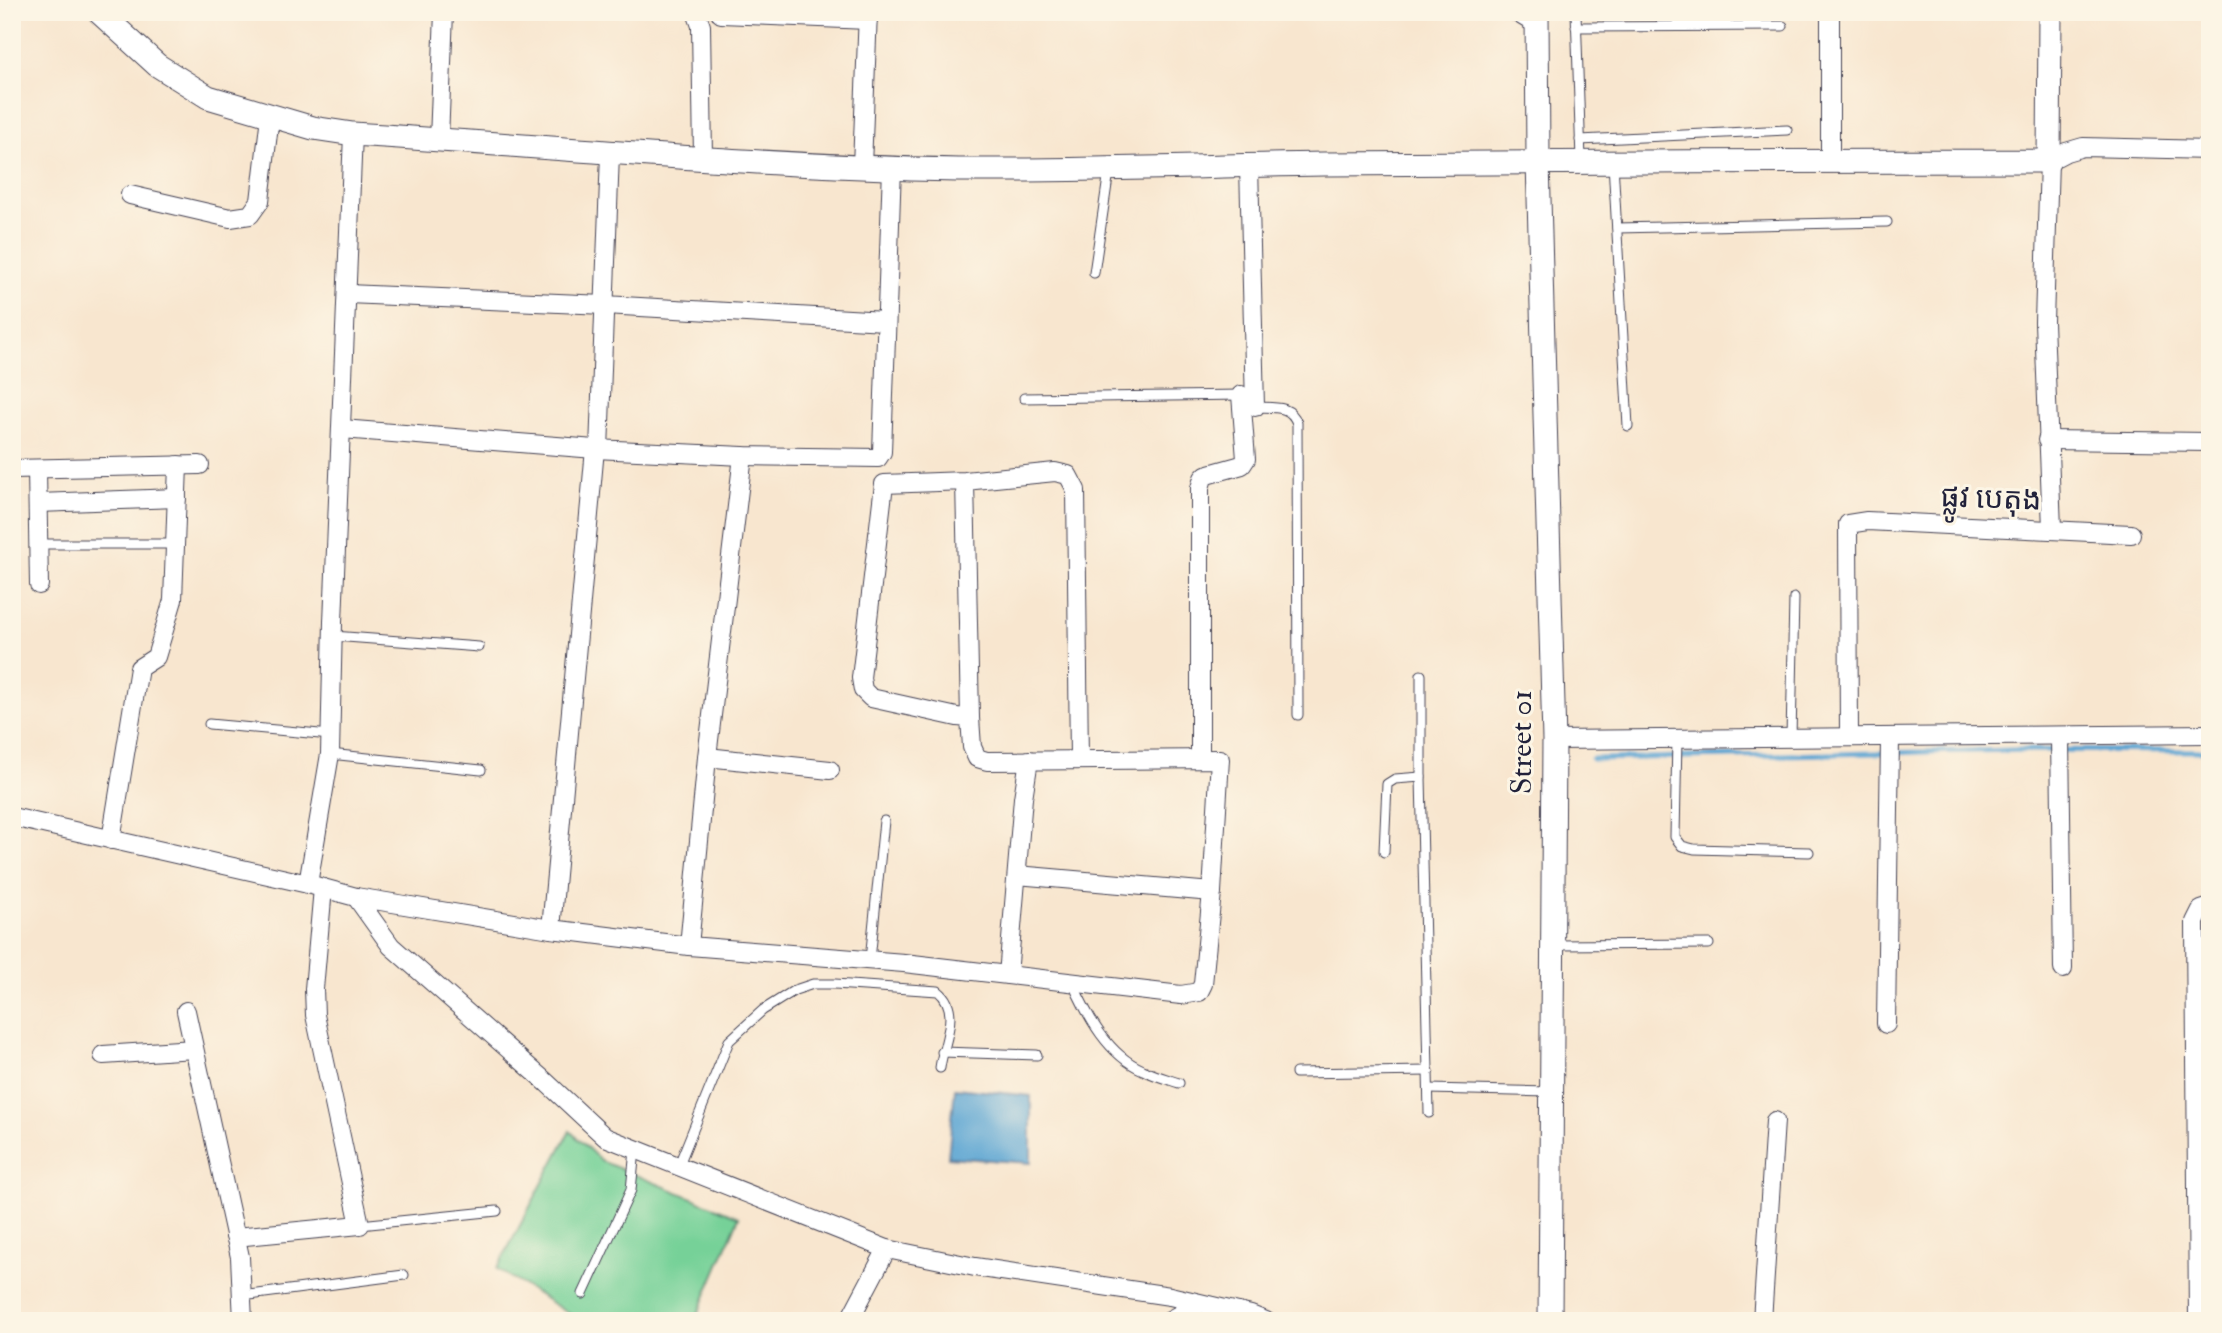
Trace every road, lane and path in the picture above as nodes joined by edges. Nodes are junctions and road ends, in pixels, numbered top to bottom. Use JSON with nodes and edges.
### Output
{"nodes":[{"id":1,"x":99,"y":12,"type":"edge"},
{"id":2,"x":444,"y":12,"type":"edge"},
{"id":3,"x":696,"y":12,"type":"edge"},
{"id":4,"x":1511,"y":12,"type":"edge"},
{"id":5,"x":1576,"y":12,"type":"edge"},
{"id":6,"x":1830,"y":12,"type":"edge"},
{"id":7,"x":2050,"y":12,"type":"edge"},
{"id":8,"x":721,"y":14,"type":"edge"},
{"id":9,"x":868,"y":16,"type":"edge"},
{"id":10,"x":1537,"y":21,"type":"edge"},
{"id":11,"x":1783,"y":26,"type":"dead end"},
{"id":12,"x":1576,"y":27,"type":"junction"},
{"id":13,"x":270,"y":116,"type":"junction"},
{"id":14,"x":1787,"y":130,"type":"dead end"},
{"id":15,"x":353,"y":134,"type":"junction"},
{"id":16,"x":439,"y":140,"type":"junction"},
{"id":17,"x":2210,"y":150,"type":"edge"},
{"id":18,"x":1580,"y":151,"type":"junction"},
{"id":19,"x":610,"y":154,"type":"junction"},
{"id":20,"x":702,"y":159,"type":"junction"},
{"id":21,"x":1829,"y":161,"type":"junction"},
{"id":22,"x":1538,"y":162,"type":"junction"},
{"id":23,"x":1614,"y":162,"type":"junction"},
{"id":24,"x":2049,"y":162,"type":"junction"},
{"id":25,"x":1249,"y":165,"type":"junction"},
{"id":26,"x":862,"y":166,"type":"junction"},
{"id":27,"x":892,"y":167,"type":"junction"},
{"id":28,"x":1110,"y":170,"type":"junction"},
{"id":29,"x":130,"y":195,"type":"dead end"},
{"id":30,"x":1887,"y":222,"type":"dead end"},
{"id":31,"x":1617,"y":228,"type":"junction"},
{"id":32,"x":1094,"y":273,"type":"dead end"},
{"id":33,"x":347,"y":294,"type":"junction"},
{"id":34,"x":605,"y":305,"type":"junction"},
{"id":35,"x":886,"y":321,"type":"junction"},
{"id":36,"x":1024,"y":398,"type":"dead end"},
{"id":37,"x":1250,"y":398,"type":"junction"},
{"id":38,"x":1628,"y":426,"type":"dead end"},
{"id":39,"x":342,"y":429,"type":"junction"},
{"id":40,"x":2047,"y":440,"type":"junction"},
{"id":41,"x":2210,"y":442,"type":"edge"},
{"id":42,"x":597,"y":449,"type":"junction"},
{"id":43,"x":743,"y":456,"type":"junction"},
{"id":44,"x":178,"y":465,"type":"junction"},
{"id":45,"x":200,"y":465,"type":"dead end"},
{"id":46,"x":12,"y":469,"type":"edge"},
{"id":47,"x":37,"y":469,"type":"junction"},
{"id":48,"x":965,"y":481,"type":"junction"},
{"id":49,"x":177,"y":498,"type":"junction"},
{"id":50,"x":38,"y":502,"type":"junction"},
{"id":51,"x":2052,"y":529,"type":"junction"},
{"id":52,"x":2131,"y":534,"type":"dead end"},
{"id":53,"x":38,"y":544,"type":"junction"},
{"id":54,"x":176,"y":544,"type":"junction"},
{"id":55,"x":39,"y":585,"type":"dead end"},
{"id":56,"x":1794,"y":598,"type":"dead end"},
{"id":57,"x":332,"y":636,"type":"junction"},
{"id":58,"x":479,"y":647,"type":"dead end"},
{"id":59,"x":1421,"y":675,"type":"dead end"},
{"id":60,"x":1298,"y":715,"type":"dead end"},
{"id":61,"x":970,"y":718,"type":"junction"},
{"id":62,"x":209,"y":724,"type":"dead end"},
{"id":63,"x":2210,"y":734,"type":"edge"},
{"id":64,"x":331,"y":735,"type":"junction"},
{"id":65,"x":1849,"y":737,"type":"junction"},
{"id":66,"x":1791,"y":738,"type":"junction"},
{"id":67,"x":2060,"y":739,"type":"junction"},
{"id":68,"x":1554,"y":740,"type":"junction"},
{"id":69,"x":1676,"y":745,"type":"junction"},
{"id":70,"x":1890,"y":751,"type":"junction"},
{"id":71,"x":330,"y":754,"type":"junction"},
{"id":72,"x":707,"y":757,"type":"junction"},
{"id":73,"x":1200,"y":759,"type":"junction"},
{"id":74,"x":1029,"y":760,"type":"junction"},
{"id":75,"x":1079,"y":760,"type":"junction"},
{"id":76,"x":481,"y":770,"type":"dead end"},
{"id":77,"x":830,"y":771,"type":"dead end"},
{"id":78,"x":1421,"y":777,"type":"junction"},
{"id":79,"x":12,"y":817,"type":"edge"},
{"id":80,"x":884,"y":821,"type":"dead end"},
{"id":81,"x":111,"y":840,"type":"junction"},
{"id":82,"x":1384,"y":852,"type":"dead end"},
{"id":83,"x":1809,"y":852,"type":"dead end"},
{"id":84,"x":1017,"y":875,"type":"junction"},
{"id":85,"x":315,"y":886,"type":"junction"},
{"id":86,"x":1212,"y":892,"type":"junction"},
{"id":87,"x":356,"y":897,"type":"junction"},
{"id":88,"x":2210,"y":907,"type":"edge"},
{"id":89,"x":551,"y":929,"type":"junction"},
{"id":90,"x":1709,"y":944,"type":"dead end"},
{"id":91,"x":1552,"y":945,"type":"junction"},
{"id":92,"x":689,"y":946,"type":"junction"},
{"id":93,"x":870,"y":960,"type":"junction"},
{"id":94,"x":2063,"y":969,"type":"dead end"},
{"id":95,"x":1007,"y":975,"type":"junction"},
{"id":96,"x":1072,"y":982,"type":"junction"},
{"id":97,"x":186,"y":1011,"type":"dead end"},
{"id":98,"x":1886,"y":1024,"type":"dead end"},
{"id":99,"x":194,"y":1048,"type":"junction"},
{"id":100,"x":942,"y":1052,"type":"junction"},
{"id":101,"x":103,"y":1055,"type":"dead end"},
{"id":102,"x":1037,"y":1055,"type":"dead end"},
{"id":103,"x":940,"y":1068,"type":"dead end"},
{"id":104,"x":1429,"y":1071,"type":"junction"},
{"id":105,"x":1296,"y":1073,"type":"dead end"},
{"id":106,"x":1179,"y":1083,"type":"dead end"},
{"id":107,"x":1429,"y":1088,"type":"junction"},
{"id":108,"x":1550,"y":1092,"type":"junction"},
{"id":109,"x":1429,"y":1113,"type":"dead end"},
{"id":110,"x":1775,"y":1121,"type":"dead end"},
{"id":111,"x":635,"y":1150,"type":"junction"},
{"id":112,"x":678,"y":1167,"type":"junction"},
{"id":113,"x":497,"y":1211,"type":"dead end"},
{"id":114,"x":360,"y":1225,"type":"junction"},
{"id":115,"x":235,"y":1237,"type":"junction"},
{"id":116,"x":887,"y":1249,"type":"junction"},
{"id":117,"x":404,"y":1275,"type":"dead end"},
{"id":118,"x":583,"y":1294,"type":"dead end"},
{"id":119,"x":242,"y":1296,"type":"junction"},
{"id":120,"x":1206,"y":1310,"type":"edge"},
{"id":121,"x":851,"y":1317,"type":"dead end"},
{"id":122,"x":243,"y":1321,"type":"edge"},
{"id":123,"x":1168,"y":1321,"type":"edge"},
{"id":124,"x":1266,"y":1321,"type":"edge"},
{"id":125,"x":1550,"y":1321,"type":"edge"},
{"id":126,"x":1762,"y":1321,"type":"edge"},
{"id":127,"x":2198,"y":1321,"type":"edge"}],
"edges":[{"from":1,"to":13,"type":"street"},
{"from":2,"to":16,"type":"street"},
{"from":3,"to":20,"type":"street"},
{"from":4,"to":10,"type":"lane"},
{"from":5,"to":12,"type":"lane"},
{"from":6,"to":21,"type":"street"},
{"from":7,"to":24,"type":"street"},
{"from":8,"to":9,"type":"street"},
{"from":9,"to":26,"type":"street"},
{"from":10,"to":22,"type":"street","name":"Street 01"},
{"from":11,"to":12,"type":"lane"},
{"from":12,"to":18,"type":"lane"},
{"from":13,"to":15,"type":"street"},
{"from":13,"to":29,"type":"street"},
{"from":14,"to":18,"type":"lane"},
{"from":15,"to":16,"type":"street"},
{"from":15,"to":33,"type":"street"},
{"from":16,"to":19,"type":"street"},
{"from":17,"to":24,"type":"street"},
{"from":18,"to":22,"type":"street"},
{"from":18,"to":23,"type":"street"},
{"from":19,"to":20,"type":"street"},
{"from":19,"to":34,"type":"street"},
{"from":20,"to":26,"type":"street"},
{"from":21,"to":23,"type":"street"},
{"from":21,"to":24,"type":"street"},
{"from":22,"to":25,"type":"street"},
{"from":22,"to":68,"type":"street","name":"Street 01"},
{"from":23,"to":31,"type":"lane"},
{"from":24,"to":40,"type":"street"},
{"from":25,"to":28,"type":"street"},
{"from":25,"to":37,"type":"street"},
{"from":26,"to":27,"type":"street"},
{"from":27,"to":28,"type":"street"},
{"from":27,"to":35,"type":"street"},
{"from":28,"to":32,"type":"lane"},
{"from":30,"to":31,"type":"lane"},
{"from":31,"to":38,"type":"lane"},
{"from":33,"to":34,"type":"street"},
{"from":33,"to":39,"type":"street"},
{"from":34,"to":35,"type":"street"},
{"from":34,"to":42,"type":"street"},
{"from":35,"to":43,"type":"street"},
{"from":36,"to":37,"type":"lane"},
{"from":37,"to":60,"type":"lane"},
{"from":37,"to":73,"type":"street"},
{"from":39,"to":42,"type":"street"},
{"from":39,"to":57,"type":"street"},
{"from":40,"to":41,"type":"street"},
{"from":40,"to":51,"type":"street"},
{"from":42,"to":43,"type":"street"},
{"from":42,"to":89,"type":"street"},
{"from":43,"to":72,"type":"street"},
{"from":44,"to":45,"type":"street"},
{"from":44,"to":47,"type":"street"},
{"from":44,"to":49,"type":"street"},
{"from":46,"to":47,"type":"street"},
{"from":47,"to":50,"type":"street"},
{"from":48,"to":61,"type":"street"},
{"from":48,"to":61,"type":"street"},
{"from":48,"to":75,"type":"street"},
{"from":49,"to":50,"type":"street"},
{"from":49,"to":54,"type":"street"},
{"from":50,"to":53,"type":"street"},
{"from":51,"to":52,"type":"street","name":"ផ្លូវ បេតុង"},
{"from":51,"to":65,"type":"street","name":"ផ្លូវ បេតុង"},
{"from":53,"to":54,"type":"lane"},
{"from":53,"to":55,"type":"street"},
{"from":54,"to":81,"type":"street"},
{"from":56,"to":66,"type":"lane"},
{"from":57,"to":58,"type":"lane"},
{"from":57,"to":64,"type":"street"},
{"from":59,"to":78,"type":"lane"},
{"from":61,"to":74,"type":"street"},
{"from":62,"to":64,"type":"lane"},
{"from":63,"to":67,"type":"street"},
{"from":64,"to":71,"type":"street"},
{"from":65,"to":66,"type":"street"},
{"from":65,"to":70,"type":"street"},
{"from":66,"to":69,"type":"street"},
{"from":67,"to":70,"type":"street"},
{"from":67,"to":94,"type":"street"},
{"from":68,"to":69,"type":"street"},
{"from":68,"to":91,"type":"street","name":"Street 01"},
{"from":69,"to":83,"type":"lane"},
{"from":70,"to":98,"type":"street"},
{"from":71,"to":76,"type":"lane"},
{"from":71,"to":85,"type":"street"},
{"from":72,"to":77,"type":"street"},
{"from":72,"to":92,"type":"street"},
{"from":73,"to":75,"type":"street"},
{"from":73,"to":86,"type":"street"},
{"from":74,"to":75,"type":"street"},
{"from":74,"to":84,"type":"street"},
{"from":78,"to":82,"type":"lane"},
{"from":78,"to":104,"type":"lane"},
{"from":79,"to":81,"type":"street"},
{"from":80,"to":93,"type":"lane"},
{"from":81,"to":85,"type":"street"},
{"from":84,"to":86,"type":"street"},
{"from":84,"to":95,"type":"street"},
{"from":85,"to":87,"type":"street"},
{"from":85,"to":114,"type":"street"},
{"from":86,"to":96,"type":"street"},
{"from":87,"to":89,"type":"street"},
{"from":87,"to":111,"type":"street"},
{"from":88,"to":127,"type":"street"},
{"from":89,"to":92,"type":"street"},
{"from":90,"to":91,"type":"lane"},
{"from":91,"to":108,"type":"street","name":"Street 01"},
{"from":92,"to":93,"type":"street"},
{"from":93,"to":95,"type":"street"},
{"from":95,"to":96,"type":"street"},
{"from":96,"to":106,"type":"lane"},
{"from":97,"to":99,"type":"street"},
{"from":99,"to":101,"type":"street"},
{"from":99,"to":115,"type":"street"},
{"from":100,"to":102,"type":"lane"},
{"from":100,"to":103,"type":"lane"},
{"from":100,"to":112,"type":"lane"},
{"from":104,"to":105,"type":"lane"},
{"from":104,"to":107,"type":"lane"},
{"from":107,"to":108,"type":"lane"},
{"from":107,"to":109,"type":"lane"},
{"from":108,"to":125,"type":"street","name":"Street 01"},
{"from":110,"to":126,"type":"street"},
{"from":111,"to":112,"type":"street"},
{"from":111,"to":118,"type":"lane"},
{"from":112,"to":116,"type":"street"},
{"from":113,"to":114,"type":"lane"},
{"from":114,"to":115,"type":"street"},
{"from":115,"to":119,"type":"street"},
{"from":116,"to":120,"type":"street"},
{"from":116,"to":121,"type":"street"},
{"from":117,"to":119,"type":"lane"},
{"from":119,"to":122,"type":"street"},
{"from":120,"to":123,"type":"street"},
{"from":120,"to":124,"type":"street"}]}
